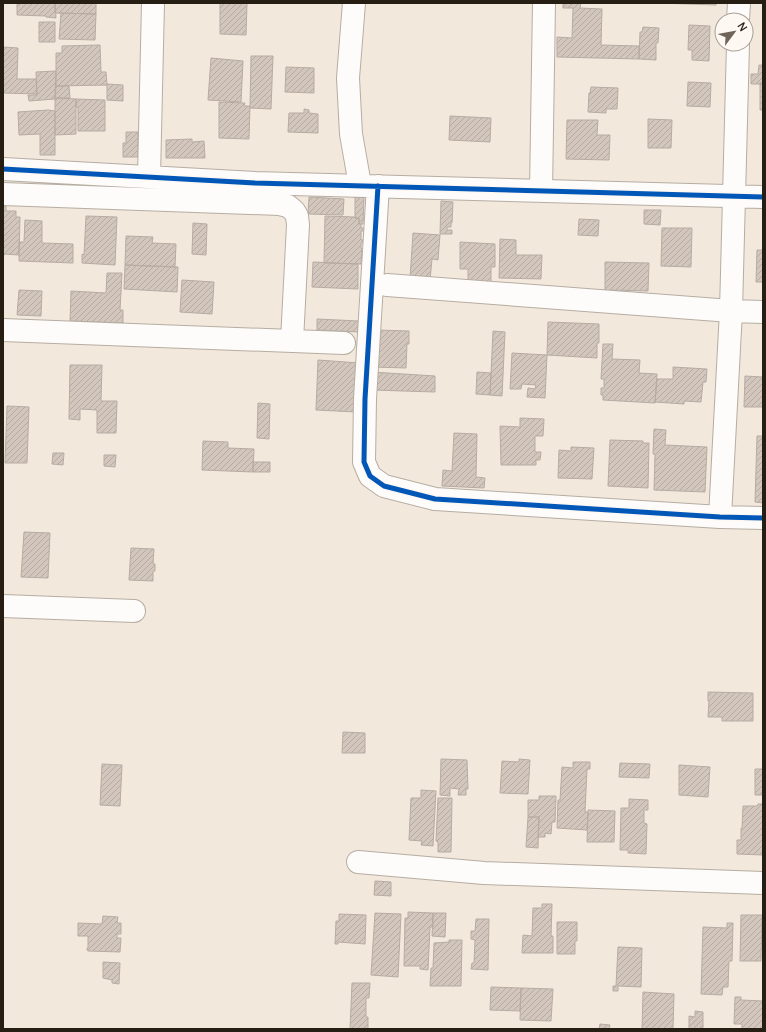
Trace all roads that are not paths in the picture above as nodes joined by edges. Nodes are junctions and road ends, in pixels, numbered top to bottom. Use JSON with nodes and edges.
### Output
{"nodes":[{"id":1,"x":153,"y":3,"type":"edge"},
{"id":2,"x":354,"y":3,"type":"edge"},
{"id":3,"x":544,"y":3,"type":"edge"},
{"id":4,"x":738,"y":52,"type":"edge"},
{"id":5,"x":3,"y":169,"type":"edge"},
{"id":6,"x":149,"y":176,"type":"junction"},
{"id":7,"x":369,"y":186,"type":"junction"},
{"id":8,"x":541,"y":191,"type":"junction"},
{"id":9,"x":3,"y":194,"type":"edge"},
{"id":10,"x":733,"y":195,"type":"junction"},
{"id":11,"x":763,"y":196,"type":"edge"},
{"id":12,"x":387,"y":285,"type":"dead end"},
{"id":13,"x":731,"y":311,"type":"junction"},
{"id":14,"x":763,"y":312,"type":"edge"},
{"id":15,"x":3,"y":330,"type":"edge"},
{"id":16,"x":292,"y":341,"type":"junction"},
{"id":17,"x":344,"y":343,"type":"dead end"},
{"id":18,"x":720,"y":517,"type":"junction"},
{"id":19,"x":763,"y":518,"type":"edge"},
{"id":20,"x":3,"y":606,"type":"edge"},
{"id":21,"x":134,"y":610,"type":"dead end"},
{"id":22,"x":358,"y":862,"type":"dead end"},
{"id":23,"x":763,"y":883,"type":"edge"}],
"edges":[{"from":1,"to":6,"type":"street"},
{"from":2,"to":7,"type":"street"},
{"from":3,"to":8,"type":"street"},
{"from":4,"to":10,"type":"street"},
{"from":5,"to":6,"type":"street"},
{"from":6,"to":7,"type":"street"},
{"from":7,"to":8,"type":"street"},
{"from":7,"to":18,"type":"street"},
{"from":8,"to":10,"type":"street"},
{"from":9,"to":16,"type":"street"},
{"from":10,"to":11,"type":"street"},
{"from":10,"to":13,"type":"street"},
{"from":12,"to":13,"type":"street"},
{"from":13,"to":14,"type":"street"},
{"from":13,"to":18,"type":"street"},
{"from":15,"to":16,"type":"street"},
{"from":16,"to":17,"type":"street"},
{"from":18,"to":19,"type":"street"},
{"from":20,"to":21,"type":"street"},
{"from":22,"to":23,"type":"street"}]}
